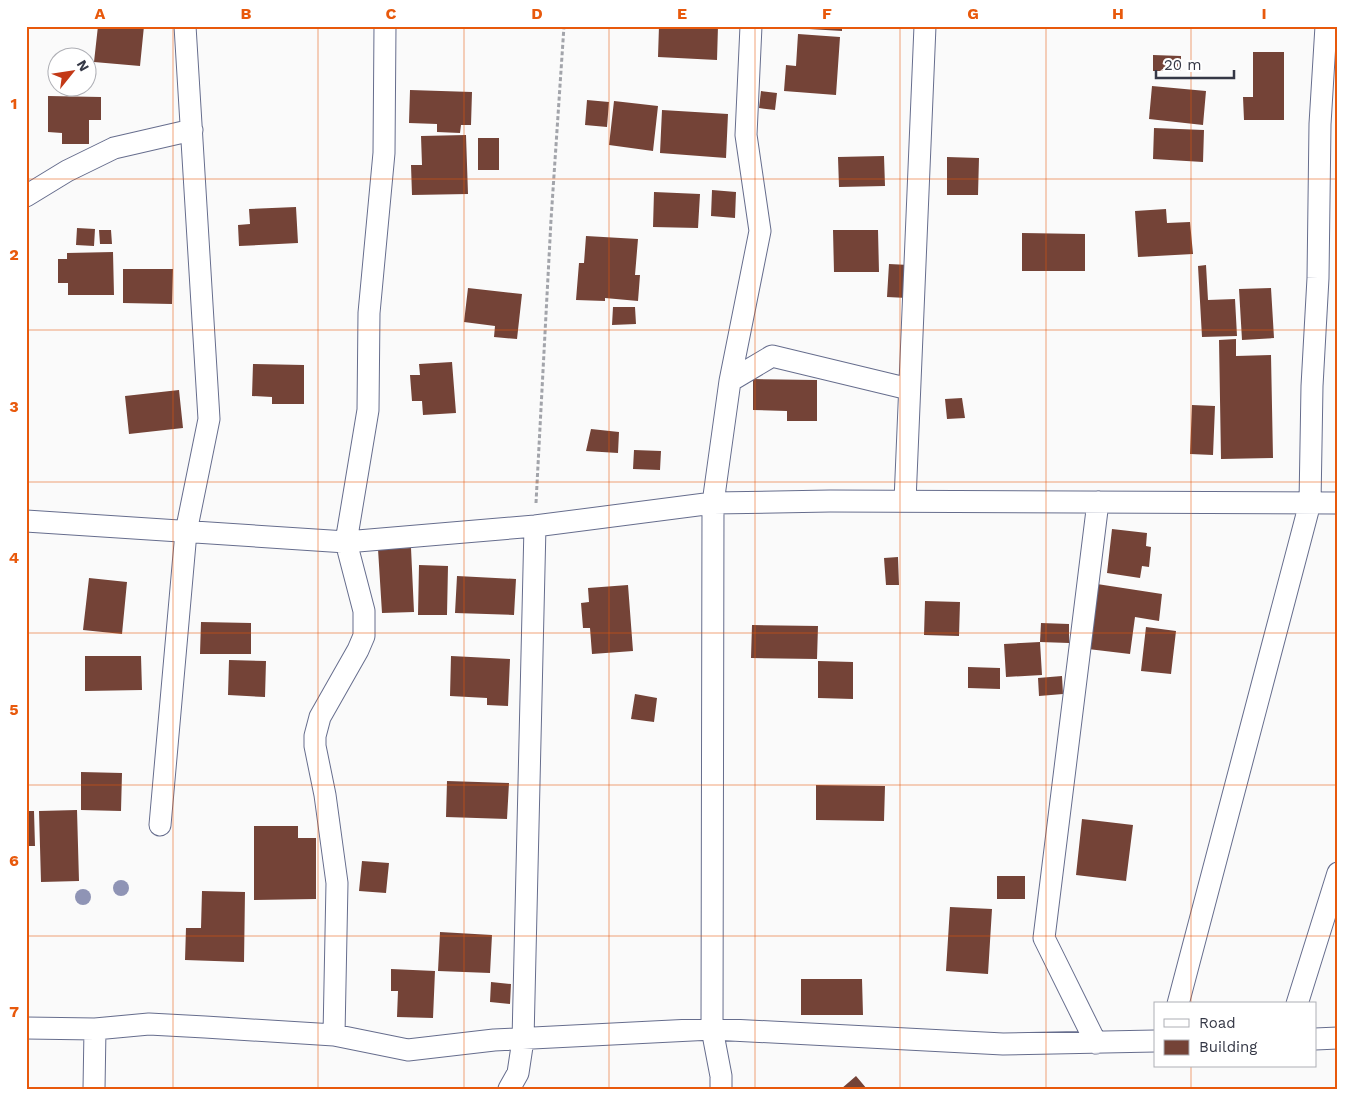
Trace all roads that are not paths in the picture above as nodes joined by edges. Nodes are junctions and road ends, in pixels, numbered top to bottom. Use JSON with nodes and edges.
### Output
{"nodes":[{"id":1,"x":186,"y":26,"type":"edge"},
{"id":2,"x":385,"y":26,"type":"edge"},
{"id":3,"x":751,"y":26,"type":"edge"},
{"id":4,"x":925,"y":26,"type":"edge"},
{"id":5,"x":1326,"y":26,"type":"edge"},
{"id":6,"x":192,"y":130,"type":"junction"},
{"id":7,"x":26,"y":196,"type":"edge"},
{"id":8,"x":730,"y":381,"type":"junction"},
{"id":9,"x":909,"y":389,"type":"junction"},
{"id":10,"x":905,"y":501,"type":"junction"},
{"id":11,"x":713,"y":502,"type":"junction"},
{"id":12,"x":1098,"y":502,"type":"junction"},
{"id":13,"x":1310,"y":503,"type":"junction"},
{"id":14,"x":1338,"y":503,"type":"edge"},
{"id":15,"x":26,"y":522,"type":"edge"},
{"id":16,"x":535,"y":526,"type":"junction"},
{"id":17,"x":186,"y":532,"type":"junction"},
{"id":18,"x":346,"y":542,"type":"junction"},
{"id":19,"x":160,"y":825,"type":"dead end"},
{"id":20,"x":1338,"y":873,"type":"edge"},
{"id":21,"x":1179,"y":1002,"type":"edge"},
{"id":22,"x":1298,"y":1002,"type":"edge"},
{"id":23,"x":26,"y":1028,"type":"edge"},
{"id":24,"x":94,"y":1029,"type":"junction"},
{"id":25,"x":712,"y":1029,"type":"junction"},
{"id":26,"x":334,"y":1035,"type":"junction"},
{"id":27,"x":1338,"y":1038,"type":"edge"},
{"id":28,"x":1316,"y":1039,"type":"edge"},
{"id":29,"x":523,"y":1040,"type":"junction"},
{"id":30,"x":1154,"y":1041,"type":"edge"},
{"id":31,"x":1096,"y":1043,"type":"junction"},
{"id":32,"x":94,"y":1089,"type":"edge"},
{"id":33,"x":509,"y":1089,"type":"edge"},
{"id":34,"x":721,"y":1089,"type":"edge"}],
"edges":[{"from":1,"to":6,"type":"street"},
{"from":2,"to":18,"type":"street"},
{"from":3,"to":8,"type":"street"},
{"from":4,"to":9,"type":"street"},
{"from":5,"to":13,"type":"street"},
{"from":6,"to":7,"type":"street"},
{"from":6,"to":17,"type":"street"},
{"from":8,"to":9,"type":"street"},
{"from":8,"to":11,"type":"street"},
{"from":9,"to":10,"type":"street"},
{"from":10,"to":11,"type":"street"},
{"from":10,"to":12,"type":"street"},
{"from":11,"to":16,"type":"street"},
{"from":11,"to":25,"type":"street"},
{"from":12,"to":13,"type":"street"},
{"from":12,"to":31,"type":"street"},
{"from":13,"to":14,"type":"street"},
{"from":13,"to":21,"type":"street"},
{"from":15,"to":17,"type":"street"},
{"from":16,"to":18,"type":"street"},
{"from":16,"to":29,"type":"street"},
{"from":17,"to":18,"type":"street"},
{"from":17,"to":19,"type":"street"},
{"from":18,"to":26,"type":"street"},
{"from":20,"to":22,"type":"street"},
{"from":23,"to":24,"type":"street"},
{"from":24,"to":26,"type":"street"},
{"from":24,"to":32,"type":"street"},
{"from":25,"to":29,"type":"street"},
{"from":25,"to":31,"type":"street"},
{"from":25,"to":34,"type":"street"},
{"from":26,"to":29,"type":"street"},
{"from":27,"to":28,"type":"street"},
{"from":29,"to":33,"type":"street"},
{"from":30,"to":31,"type":"street"}]}
